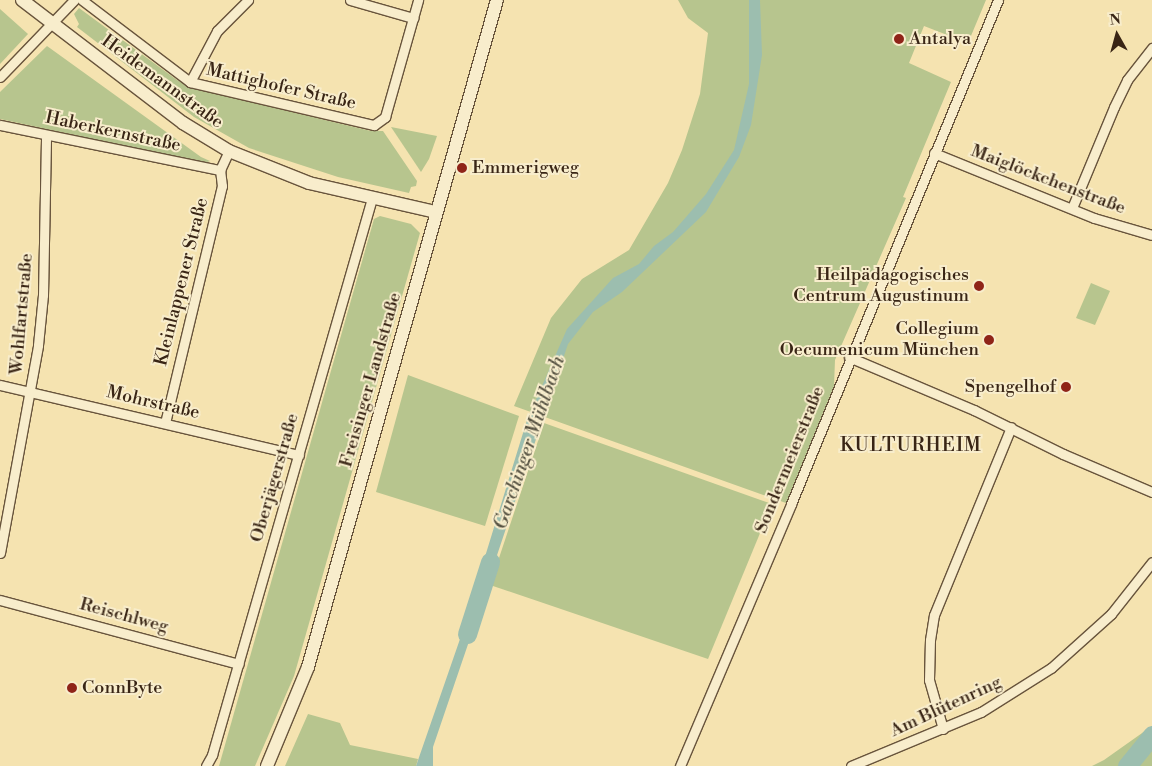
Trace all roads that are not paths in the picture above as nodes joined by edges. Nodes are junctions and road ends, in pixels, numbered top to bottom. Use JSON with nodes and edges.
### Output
{"nodes":[{"id":1,"x":22,"y":0,"type":"edge"},
{"id":2,"x":74,"y":0,"type":"edge"},
{"id":3,"x":82,"y":0,"type":"edge"},
{"id":4,"x":248,"y":0,"type":"edge"},
{"id":5,"x":350,"y":0,"type":"edge"},
{"id":6,"x":418,"y":0,"type":"edge"},
{"id":7,"x":497,"y":0,"type":"edge"},
{"id":8,"x":998,"y":0,"type":"edge"},
{"id":9,"x":413,"y":18,"type":"junction"},
{"id":10,"x":53,"y":24,"type":"junction"},
{"id":11,"x":1152,"y":48,"type":"edge"},
{"id":12,"x":0,"y":77,"type":"edge"},
{"id":13,"x":190,"y":82,"type":"junction"},
{"id":14,"x":0,"y":125,"type":"edge"},
{"id":15,"x":46,"y":134,"type":"junction"},
{"id":16,"x":229,"y":151,"type":"junction"},
{"id":17,"x":934,"y":153,"type":"junction"},
{"id":18,"x":220,"y":170,"type":"junction"},
{"id":19,"x":372,"y":198,"type":"junction"},
{"id":20,"x":1072,"y":208,"type":"junction"},
{"id":21,"x":436,"y":212,"type":"junction"},
{"id":22,"x":1152,"y":235,"type":"edge"},
{"id":23,"x":849,"y":357,"type":"junction"},
{"id":24,"x":0,"y":385,"type":"edge"},
{"id":25,"x":31,"y":391,"type":"junction"},
{"id":26,"x":165,"y":423,"type":"junction"},
{"id":27,"x":1011,"y":427,"type":"junction"},
{"id":28,"x":299,"y":455,"type":"junction"},
{"id":29,"x":1152,"y":492,"type":"edge"},
{"id":30,"x":0,"y":553,"type":"edge"},
{"id":31,"x":1152,"y":562,"type":"edge"},
{"id":32,"x":0,"y":600,"type":"edge"},
{"id":33,"x":239,"y":664,"type":"junction"},
{"id":34,"x":943,"y":728,"type":"junction"},
{"id":35,"x":682,"y":765,"type":"edge"},
{"id":36,"x":206,"y":766,"type":"edge"},
{"id":37,"x":266,"y":766,"type":"edge"},
{"id":38,"x":852,"y":766,"type":"edge"}],
"edges":[{"from":1,"to":10,"type":"main road","name":"Heidemannstraße"},
{"from":2,"to":10,"type":"street"},
{"from":3,"to":13,"type":"street","name":"Mattighofer Straße"},
{"from":4,"to":13,"type":"street"},
{"from":5,"to":9,"type":"street"},
{"from":6,"to":9,"type":"street"},
{"from":7,"to":21,"type":"main road","name":"Freisinger Landstraße"},
{"from":8,"to":17,"type":"street","name":"Sondermeierstraße"},
{"from":9,"to":13,"type":"street","name":"Mattighofer Straße"},
{"from":10,"to":12,"type":"street"},
{"from":10,"to":16,"type":"main road","name":"Heidemannstraße"},
{"from":11,"to":20,"type":"street"},
{"from":14,"to":15,"type":"street","name":"Haberkernstraße"},
{"from":15,"to":18,"type":"street","name":"Haberkernstraße"},
{"from":15,"to":25,"type":"street","name":"Wohlfartstraße"},
{"from":16,"to":18,"type":"street","name":"Kleinlappener Straße"},
{"from":16,"to":19,"type":"main road","name":"Heidemannstraße"},
{"from":17,"to":20,"type":"street","name":"Maiglöckchenstraße"},
{"from":17,"to":23,"type":"street","name":"Sondermeierstraße"},
{"from":18,"to":26,"type":"street","name":"Kleinlappener Straße"},
{"from":19,"to":21,"type":"main road","name":"Heidemannstraße"},
{"from":19,"to":28,"type":"street","name":"Oberjägerstraße"},
{"from":20,"to":22,"type":"street","name":"Maiglöckchenstraße"},
{"from":21,"to":37,"type":"main road","name":"Freisinger Landstraße"},
{"from":23,"to":27,"type":"street"},
{"from":23,"to":35,"type":"street","name":"Sondermeierstraße"},
{"from":24,"to":25,"type":"street","name":"Mohrstraße"},
{"from":25,"to":26,"type":"street","name":"Mohrstraße"},
{"from":25,"to":30,"type":"street","name":"Wohlfartstraße"},
{"from":26,"to":28,"type":"street","name":"Mohrstraße"},
{"from":27,"to":29,"type":"street"},
{"from":27,"to":34,"type":"street"},
{"from":28,"to":33,"type":"street","name":"Oberjägerstraße"},
{"from":31,"to":34,"type":"street","name":"Am Blütenring"},
{"from":32,"to":33,"type":"street","name":"Reischlweg"},
{"from":33,"to":36,"type":"street","name":"Oberjägerstraße"},
{"from":34,"to":38,"type":"street","name":"Am Blütenring"}]}
